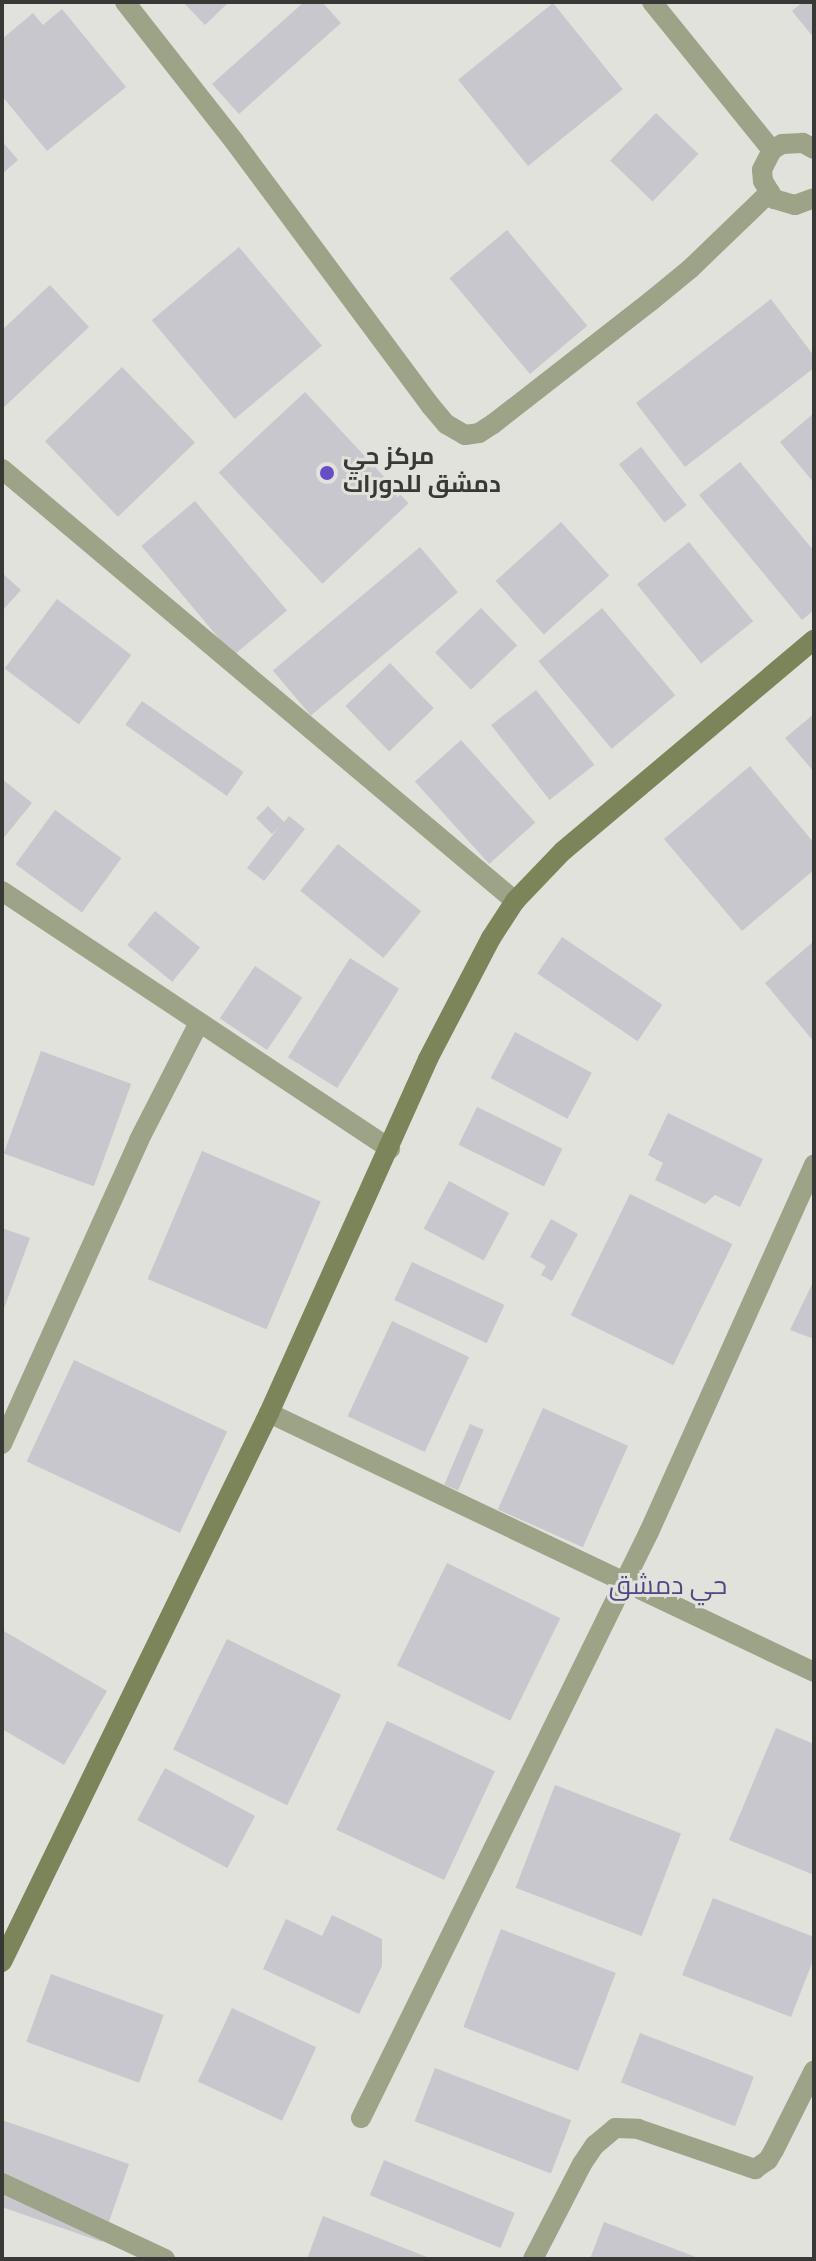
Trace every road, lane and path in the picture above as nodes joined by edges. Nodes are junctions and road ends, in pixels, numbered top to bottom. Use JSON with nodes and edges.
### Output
{"nodes":[{"id":1,"x":125,"y":2,"type":"edge"},
{"id":2,"x":652,"y":2,"type":"edge"},
{"id":3,"x":814,"y":149,"type":"edge"},
{"id":4,"x":772,"y":150,"type":"junction"},
{"id":5,"x":770,"y":192,"type":"junction"},
{"id":6,"x":813,"y":201,"type":"edge"},
{"id":7,"x":2,"y":469,"type":"edge"},
{"id":8,"x":814,"y":640,"type":"edge"},
{"id":9,"x":2,"y":891,"type":"edge"},
{"id":10,"x":515,"y":901,"type":"junction"},
{"id":11,"x":199,"y":1023,"type":"junction"},
{"id":12,"x":390,"y":1149,"type":"junction"},
{"id":13,"x":814,"y":1164,"type":"edge"},
{"id":14,"x":269,"y":1413,"type":"junction"},
{"id":15,"x":2,"y":1444,"type":"edge"},
{"id":16,"x":623,"y":1584,"type":"junction"},
{"id":17,"x":814,"y":1672,"type":"edge"},
{"id":18,"x":2,"y":1962,"type":"edge"},
{"id":19,"x":814,"y":2070,"type":"edge"},
{"id":20,"x":361,"y":2118,"type":"dead end"},
{"id":21,"x":2,"y":2183,"type":"edge"},
{"id":22,"x":165,"y":2259,"type":"edge"},
{"id":23,"x":533,"y":2259,"type":"edge"}],
"edges":[{"from":1,"to":5,"type":"street"},
{"from":2,"to":4,"type":"street"},
{"from":3,"to":4,"type":"street"},
{"from":4,"to":5,"type":"street"},
{"from":5,"to":6,"type":"street"},
{"from":7,"to":10,"type":"street"},
{"from":8,"to":10,"type":"street"},
{"from":9,"to":11,"type":"street"},
{"from":10,"to":12,"type":"street"},
{"from":11,"to":12,"type":"street"},
{"from":11,"to":15,"type":"street"},
{"from":12,"to":14,"type":"street"},
{"from":13,"to":16,"type":"street"},
{"from":14,"to":16,"type":"street"},
{"from":14,"to":18,"type":"street"},
{"from":16,"to":17,"type":"street"},
{"from":16,"to":20,"type":"street"},
{"from":19,"to":23,"type":"street"},
{"from":21,"to":22,"type":"street"}]}
